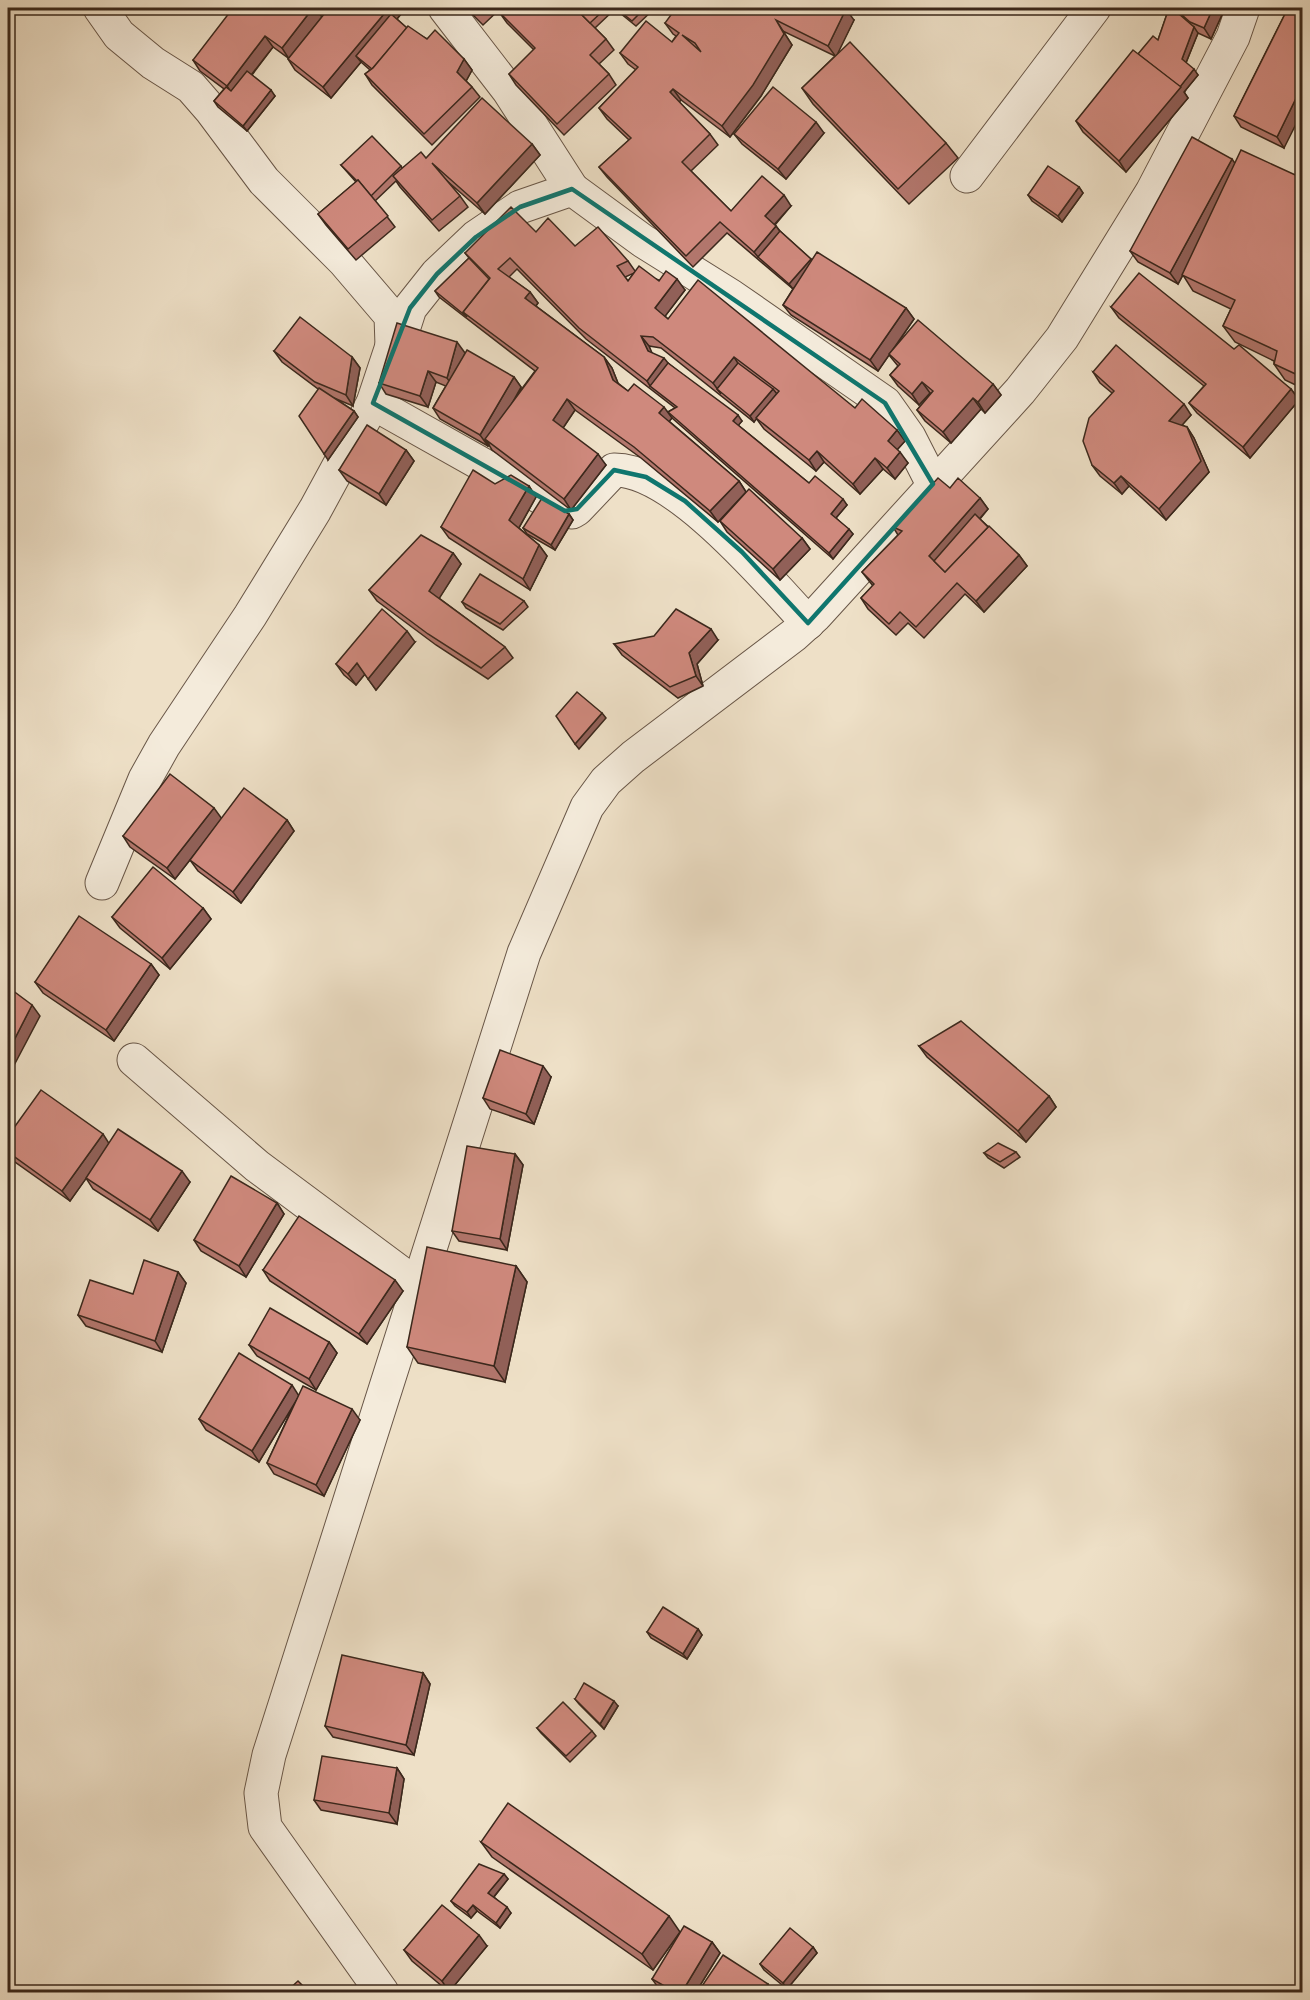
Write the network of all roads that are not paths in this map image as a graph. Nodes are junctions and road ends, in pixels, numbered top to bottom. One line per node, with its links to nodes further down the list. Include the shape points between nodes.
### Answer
1 (100, 8): 7 (street, via 119,34 153,63 191,87 264,181 344,261 391,316)
2 (445, 8): 6 (street, via 509,91)
3 (1094, 8): 5 (street)
4 (1243, 8): 9 (street, via 1233,37 1152,192 1062,338 1020,391)
5 (967, 176)
6 (572, 189): 7 (street, via 519,207 476,237 437,274 410,308 401,336); 9 (street, via 885,403 909,437)
7 (392, 346): 8 (street)
8 (373, 403): 10 (street, via 565,511 577,509 614,470 629,469 646,477 685,501 742,552); 11 (street, via 280,568 164,745 145,779)
9 (933, 484): 10 (street)
10 (807, 623): 13 (street, via 633,757 606,781 588,807 524,953)
11 (102, 883)
12 (134, 1060): 13 (street, via 257,1166)
13 (417, 1286): 14 (street, via 269,1755 261,1793 265,1827)
14 (382, 1992)

